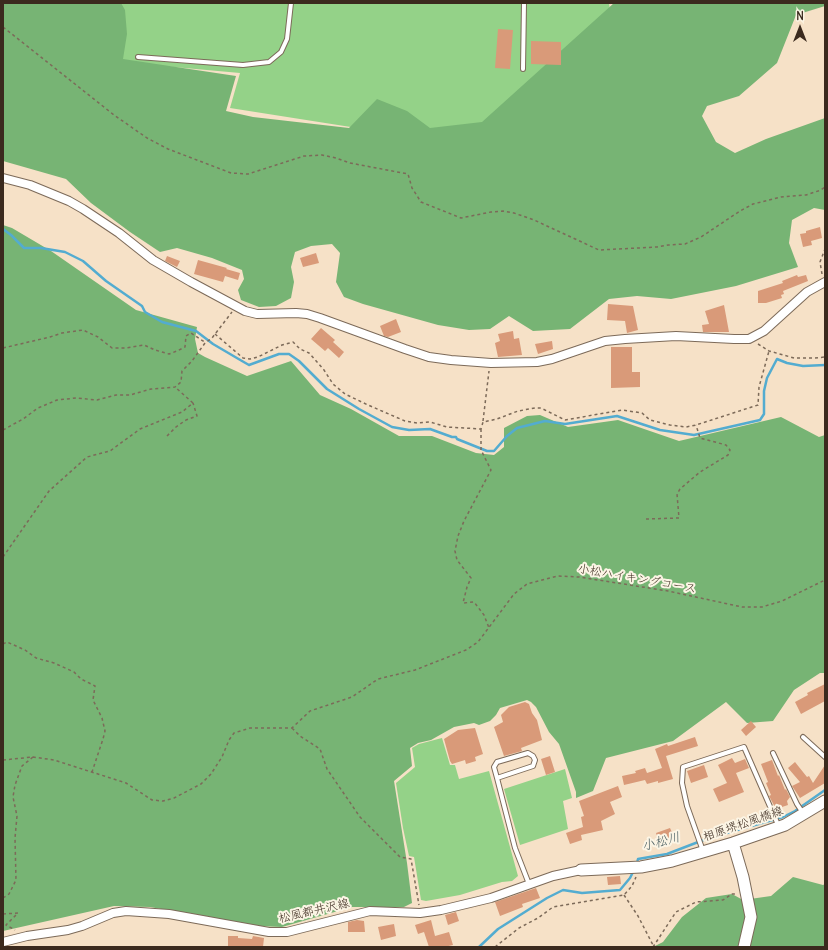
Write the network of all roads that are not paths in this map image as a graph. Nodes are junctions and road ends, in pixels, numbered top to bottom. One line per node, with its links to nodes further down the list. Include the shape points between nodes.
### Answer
1 (291, 3): 3 (lane, via 287,40 280,52 269,62 243,65)
2 (524, 3): 4 (lane)
3 (138, 57)
4 (523, 69)
5 (3, 178): 6 (street, via 30,185 69,201 113,229 152,260 236,307 257,314 307,314 429,357 451,360 490,363 538,362 605,341 625,338 676,336 749,339 764,331 798,299)
6 (824, 282)
7 (803, 737): 9 (lane)
8 (773, 753): 12 (lane)
9 (825, 757)
10 (497, 778): 10 (lane, via 533,766 533,756 528,753 497,762 494,767); 17 (lane, via 515,848)
11 (825, 801): 12 (street, 相原堺松風橋線)
12 (802, 812): 13 (street, 相原堺松風橋線, via 785,825)
13 (778, 824): 14 (street, 相原堺松風橋線); 15 (lane, via 744,747 683,767 682,783 687,806)
14 (733, 843): 15 (street, 相原堺松風橋線); 19 (street, via 748,895 751,917)
15 (702, 848): 16 (street, 相原堺松風橋線, via 672,861 642,867)
16 (581, 870): 17 (street, 松風都井沢線)
17 (529, 884): 18 (street, 松風都井沢線, via 491,898 441,910 420,913 370,911 292,930 269,932 169,914 126,911 113,913 68,930)
18 (3, 942)
19 (744, 947)

